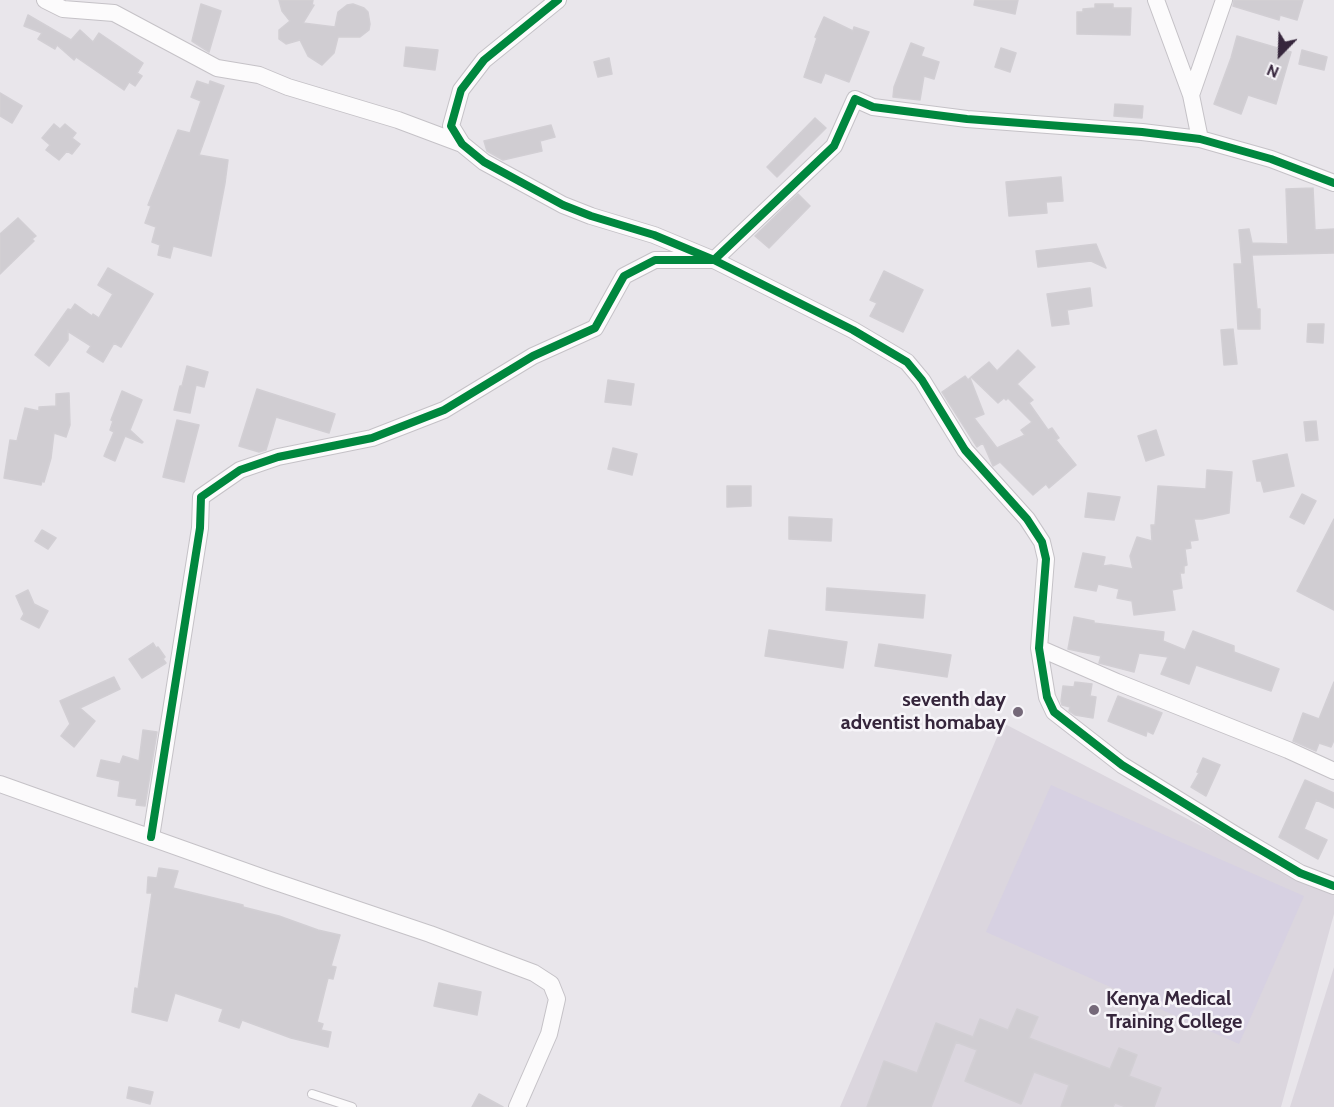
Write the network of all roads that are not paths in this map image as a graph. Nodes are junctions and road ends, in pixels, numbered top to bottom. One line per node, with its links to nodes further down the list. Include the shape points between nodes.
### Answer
1 (45, 0): 7 (street, via 63,9 114,13 217,68 259,75)
2 (558, 0): 7 (street, via 484,60 461,90 451,126)
3 (1156, 0): 5 (street)
4 (1224, 0): 5 (street)
5 (1191, 94): 6 (street)
6 (1200, 139): 8 (street); 9 (street, via 967,119 873,107 855,99 834,146)
7 (462, 144): 9 (street, via 484,162 563,205)
8 (1333, 179)
9 (714, 260): 10 (street, via 908,362 965,450 1027,519 1042,542 1046,559); 13 (street, via 655,260 624,276 595,328 533,356 444,410 372,438 259,463 240,470 201,497 200,528)
10 (1039, 648): 11 (street); 14 (street, via 1047,697 1054,712 1070,725 1122,765 1234,834 1300,873)
11 (1334, 771)
12 (0, 784): 13 (street)
13 (151, 837): 17 (street, via 430,934 534,973 551,984 557,999 549,1034)
14 (1334, 886)
15 (312, 1094): 16 (lane)
16 (352, 1107)
17 (517, 1107)

